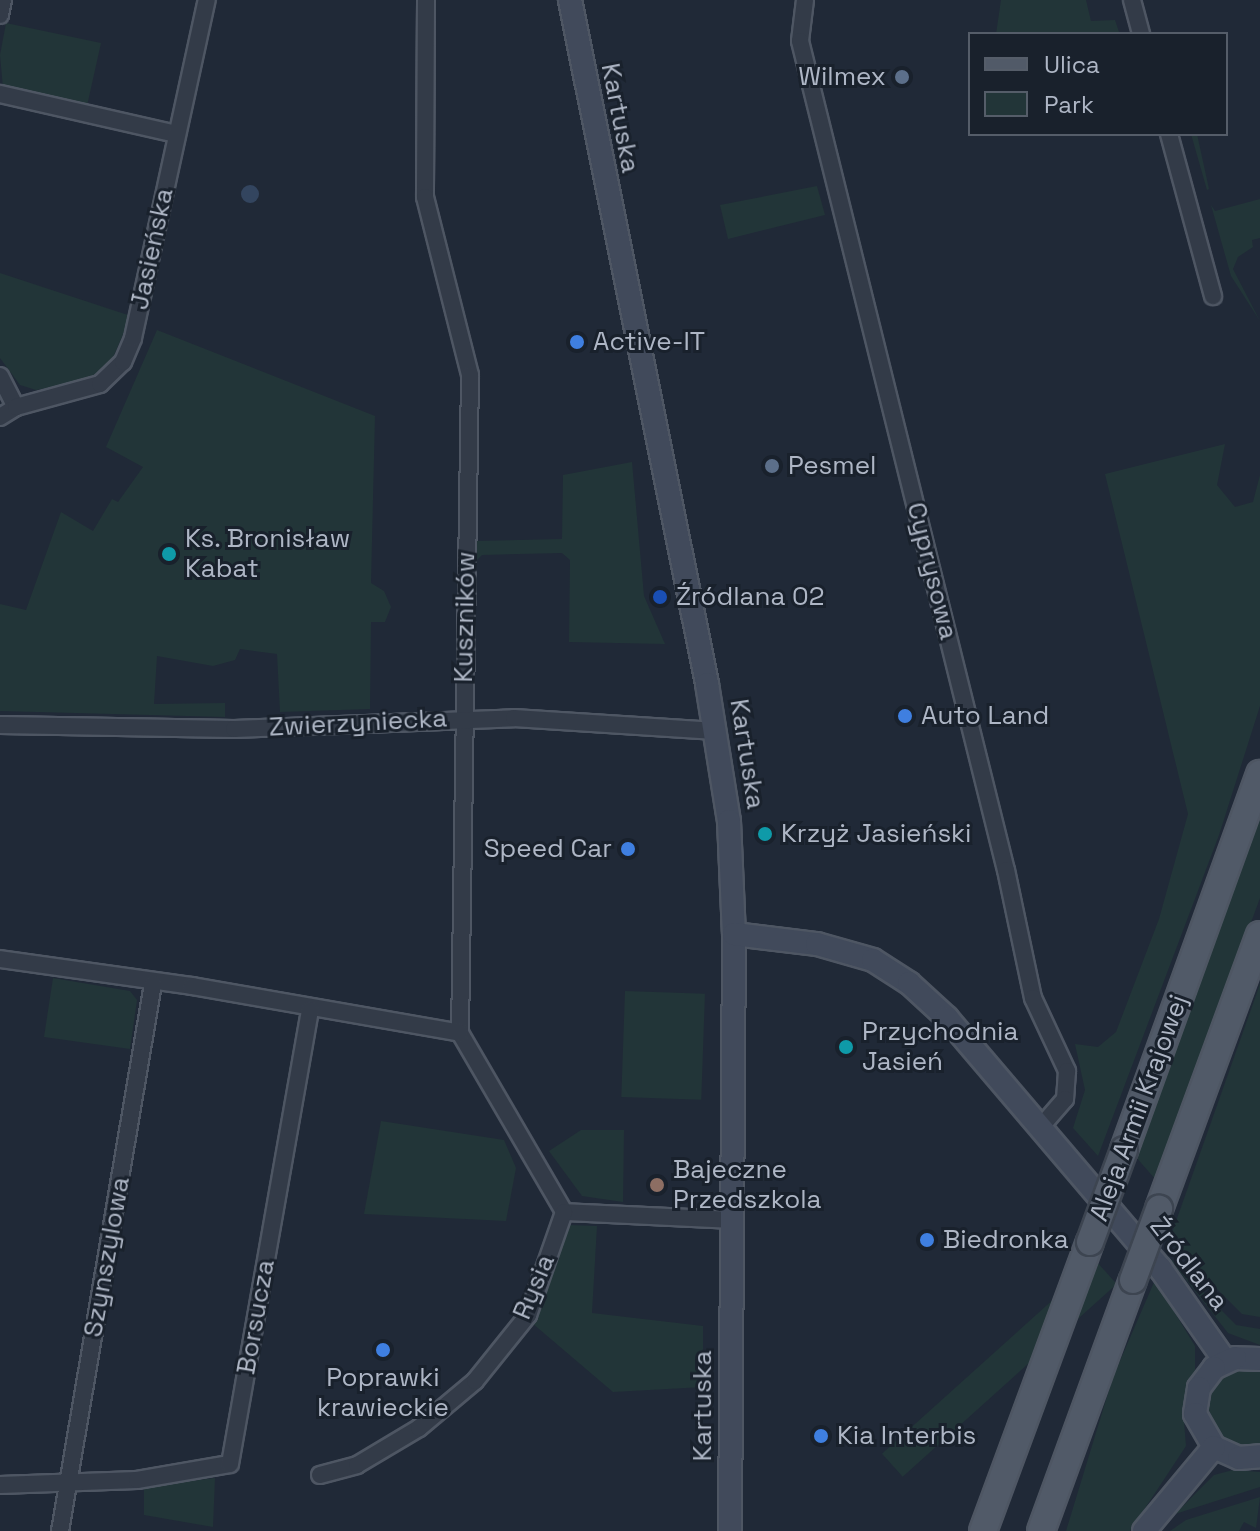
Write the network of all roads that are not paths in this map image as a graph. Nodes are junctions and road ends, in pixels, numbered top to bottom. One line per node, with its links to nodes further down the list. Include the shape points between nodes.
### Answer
1 (3, 0): 7 (street)
2 (207, 0): 10 (street, Jasieńska)
3 (426, 0): 16 (street, Kuszników, via 425,197 470,375)
4 (570, 0): 18 (street, Kartuska)
5 (805, 0): 26 (street, Cyprysowa, via 800,41 1014,903 1033,998 1067,1071 1065,1099)
6 (1132, 0): 8 (street)
7 (0, 15)
8 (1140, 32)
9 (0, 94): 10 (street)
10 (176, 134): 14 (street, Jasieńska, via 133,338 123,362 100,384)
11 (1170, 136): 12 (street)
12 (1213, 296)
13 (0, 376): 14 (street)
14 (16, 407): 15 (street, Jasieńska)
15 (0, 417)
16 (463, 718): 17 (street, Zwierzyniecka, via 234,729); 18 (street, Zwierzyniecka); 25 (street, Kuszników)
17 (0, 725)
18 (716, 731): 20 (street, Kartuska, via 729,821)
19 (1260, 774): 38 (main road, Aleja Armii Krajowej, bridge)
20 (734, 934): 26 (street, Źródlana, via 817,944 873,960 909,983 947,1018); 28 (street, Kartuska)
21 (1260, 935): 39 (main road, Aleja Armii Krajowej, bridge)
22 (0, 959): 23 (street)
23 (153, 984): 24 (street, via 192,986); 34 (street, Szynszylowa)
24 (310, 1010): 25 (street); 34 (street, Borsucza, via 230,1464 137,1480)
25 (460, 1033): 27 (street)
26 (1040, 1128): 30 (street, Źródlana, via 1160,1268)
27 (564, 1212): 28 (street); 33 (street, Rysia, via 528,1315 475,1381 407,1435 357,1465)
28 (731, 1220): 37 (street, Kartuska)
29 (1260, 1359): 30 (street)
30 (1225, 1361): 31 (street, via 1205,1377 1195,1401 1198,1426)
31 (1214, 1447): 32 (street, via 1239,1458); 40 (street)
32 (1260, 1456)
33 (320, 1475)
34 (69, 1483): 35 (street); 36 (street, Szynszylowa)
35 (0, 1485)
36 (60, 1531)
37 (730, 1531)
38 (983, 1531)
39 (1041, 1531)
40 (1144, 1531)

